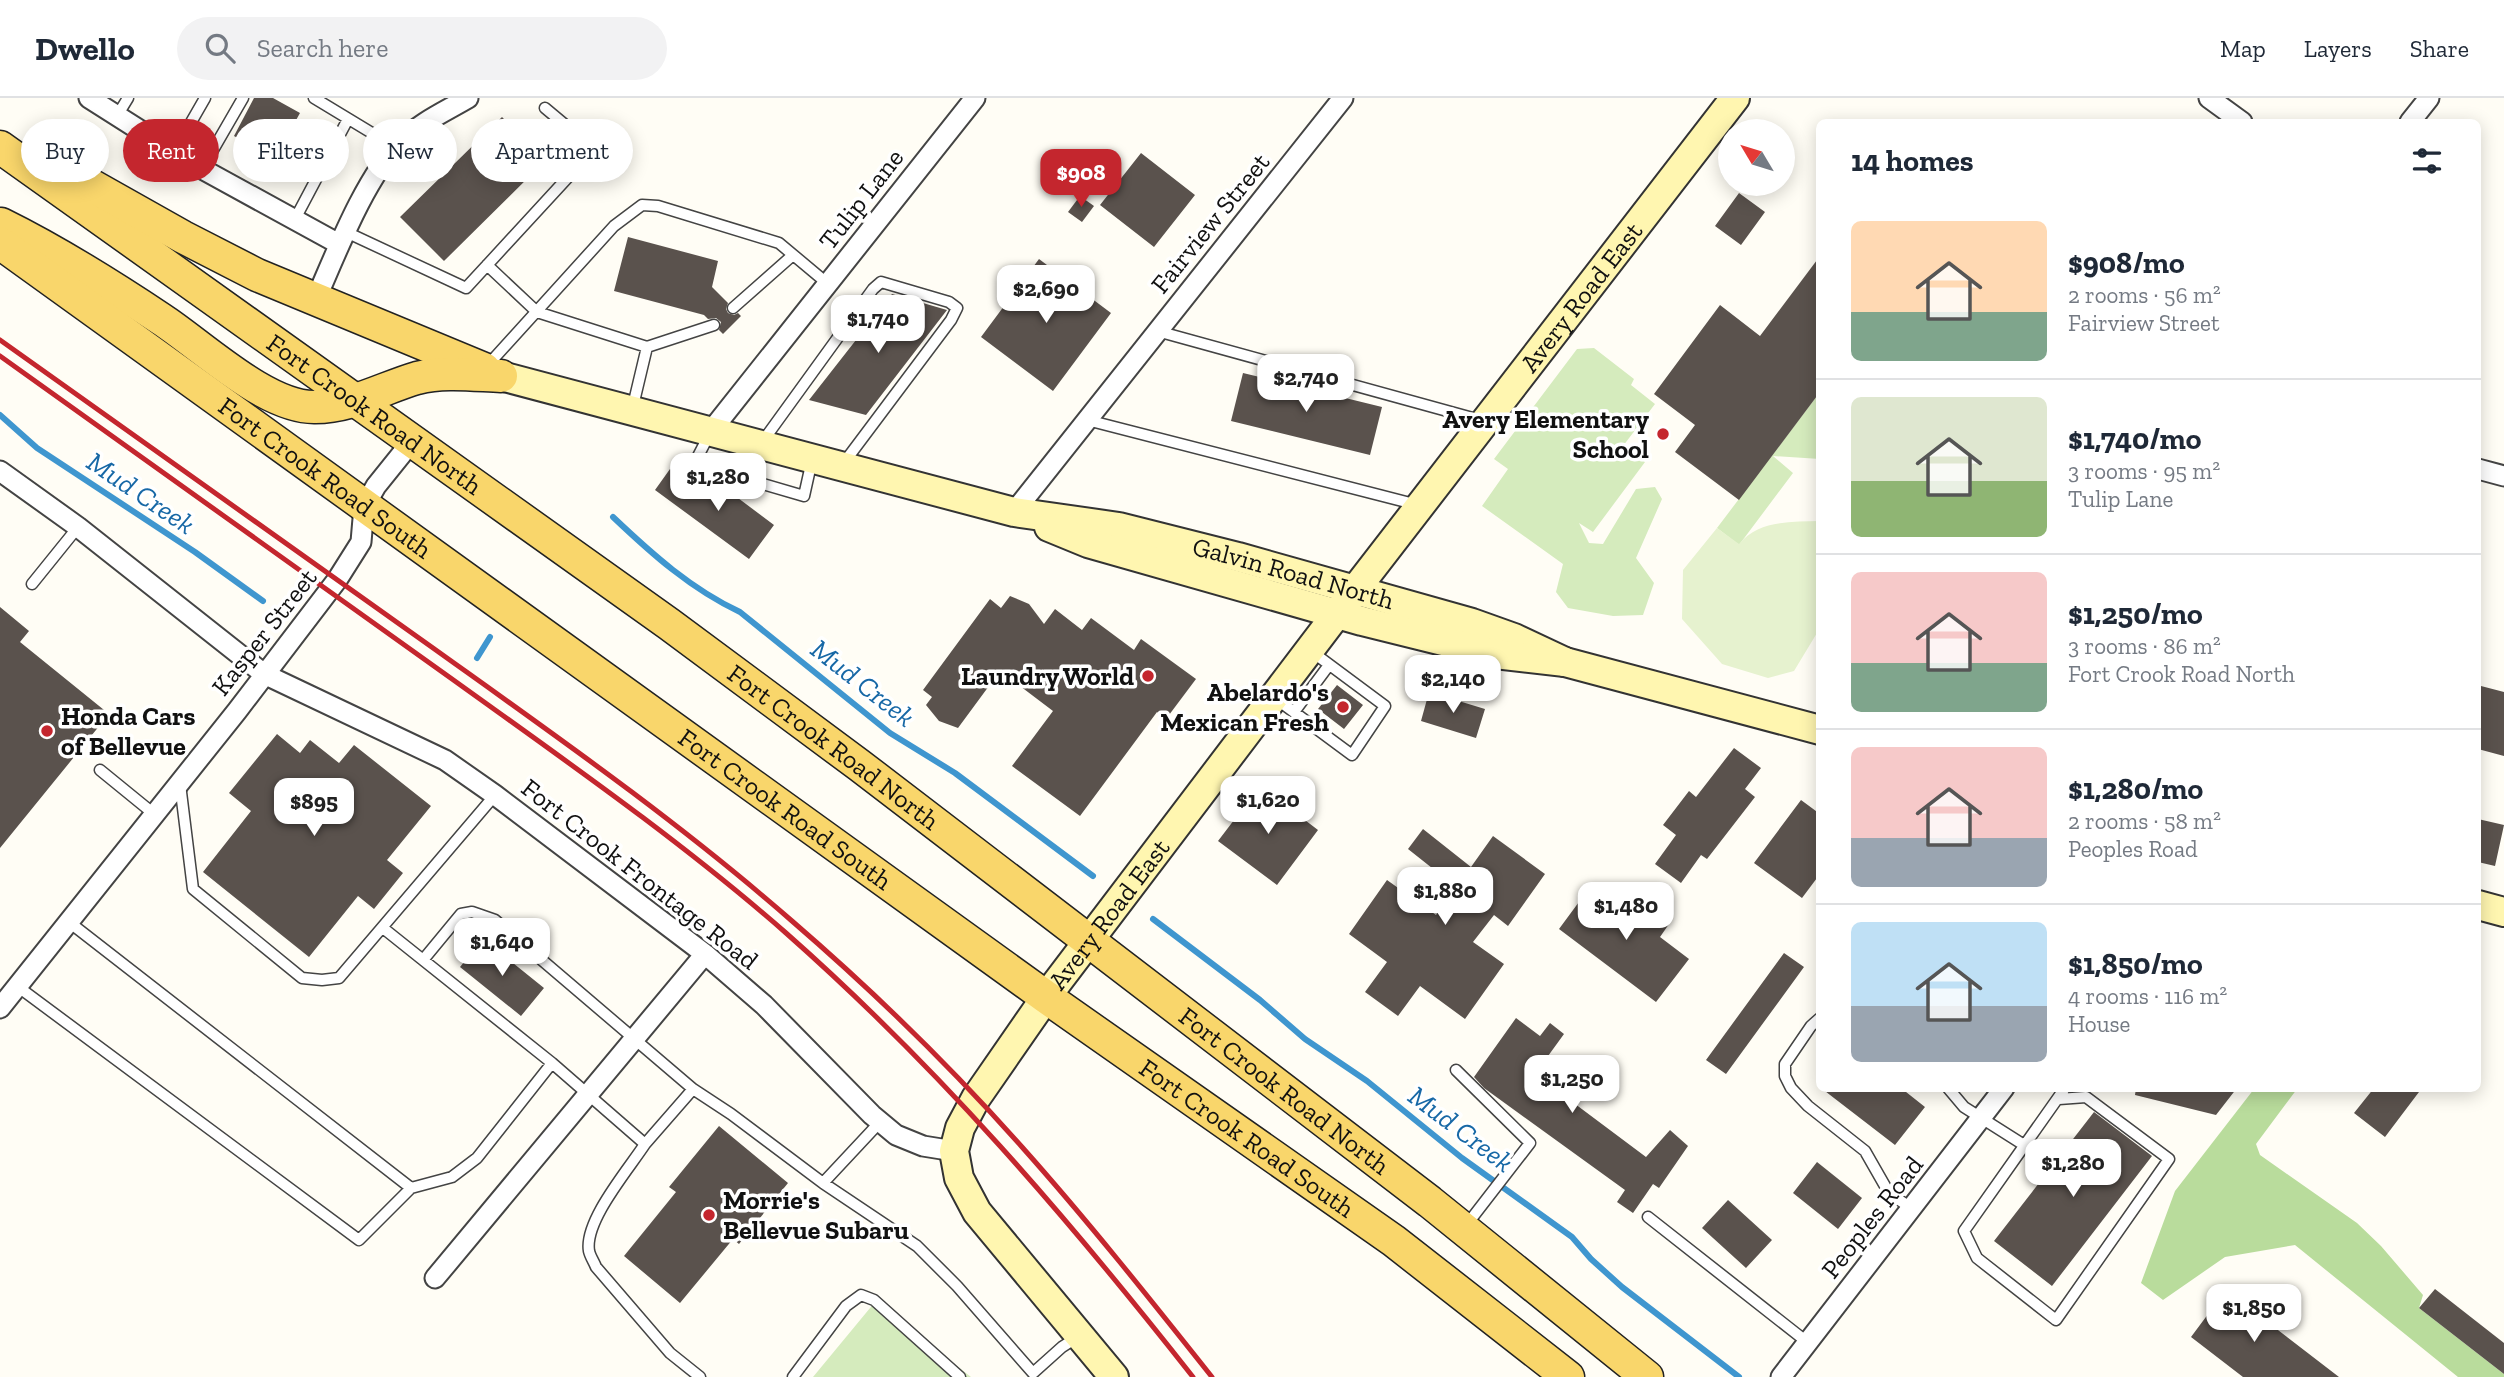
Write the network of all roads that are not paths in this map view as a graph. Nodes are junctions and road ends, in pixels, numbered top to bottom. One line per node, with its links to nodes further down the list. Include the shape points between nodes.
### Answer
1 (89, 98): 13 (street)
2 (128, 98): 13 (lane)
3 (205, 98): 14 (lane)
4 (243, 98): 21 (lane)
5 (314, 98): 15 (lane)
6 (468, 98): 16 (street)
7 (975, 98): 32 (street, Tulip Lane)
8 (1343, 98): 37 (street, Fairview Street)
9 (1735, 98): 43 (main road, Avery Road East)
10 (2209, 98): 17 (street)
11 (2429, 98): 18 (street)
12 (545, 108): 31 (lane, via 594,149)
13 (117, 117): 19 (street)
14 (193, 119)
15 (348, 119)
16 (431, 119)
17 (2238, 119)
18 (2412, 119)
19 (123, 121)
20 (0, 135): 33 (main road, via 183,237)
21 (219, 140)
22 (0, 147): 40 (main road, Fort Crook Road North)
23 (219, 179): 26 (street)
24 (315, 182): 26 (lane)
25 (372, 182): 28 (street)
26 (294, 221): 28 (street)
27 (0, 223): 40 (main road, via 161,319 275,397 315,407)
28 (343, 238): 31 (lane, via 466,288); 33 (street)
29 (0, 243): 54 (main road, Fort Crook Road South)
30 (793, 255): 32 (lane); 34 (lane); 35 (lane, via 779,243 642,205 614,226)
31 (487, 265): 35 (lane)
32 (828, 284): 44 (street, Tulip Lane)
33 (315, 301): 39 (main road)
34 (733, 308)
35 (537, 312): 38 (lane); 39 (lane)
36 (714, 325): 38 (lane)
37 (1157, 331): 42 (street, Fairview Street); 43 (lane)
38 (647, 347): 41 (lane)
39 (493, 373): 40 (main road, via 418,378); 41 (main road, Galvin Road North)
40 (356, 400): 45 (main road, Fort Crook Road North)
41 (632, 410): 44 (main road, Galvin Road North)
42 (1086, 420): 53 (lane); 55 (street, Fairview Street)
43 (1486, 422): 53 (main road, Avery Road East)
44 (710, 431): 46 (main road, Galvin Road North); 52 (lane, via 694,464)
45 (413, 440): 54 (street, Kasper Street); 73 (main road, Fort Crook Road North, via 669,624)
46 (760, 444): 47 (main road, Galvin Road North); 48 (lane, via 881,282 949,302 957,308 951,320); 52 (lane)
47 (813, 458): 48 (main road, Galvin Road North); 52 (lane, via 804,496)
48 (841, 466): 55 (main road, Galvin Road North)
49 (0, 471): 56 (street, Fort Crook Frontage Road)
50 (2481, 471): 51 (street)
51 (2504, 477)
52 (749, 480)
53 (1421, 505): 58 (main road, Avery Road East)
54 (364, 508): 62 (street, Kasper Street, via 360,542 353,556); 77 (main road, Fort Crook Road South)
55 (1014, 512): 58 (main road, Galvin Road North, via 1119,527); 59 (main road, Galvin Road North, via 1088,543)
56 (78, 527): 57 (lane); 62 (street, Fort Crook Frontage Road)
57 (32, 584)
58 (1355, 590): 59 (main road, Avery Road East); 61 (main road, Galvin Road North, via 1472,623)
59 (1337, 614): 60 (main road, Avery Road East); 61 (main road, Galvin Road North, via 1495,654)
60 (1319, 657): 63 (main road, Avery Road East); 63 (lane, via 1385,706 1352,755)
61 (1565, 662): 64 (main road, Galvin Road North)
62 (264, 674): 66 (street, Kasper Street); 67 (street, Fort Crook Frontage Road, via 445,760)
63 (1284, 705): 73 (main road, Avery Road East)
64 (1816, 729)
65 (100, 771): 68 (lane)
66 (180, 782): 68 (street, Kasper Street); 72 (lane, via 193,889 302,978 339,978)
67 (495, 794): 72 (lane); 74 (street, Fort Crook Frontage Road)
68 (154, 814): 71 (street, Kasper Street)
69 (2481, 906): 70 (main road)
70 (2504, 912)
71 (69, 922): 76 (street, Kasper Street); 95 (lane)
72 (383, 928): 75 (lane)
73 (1089, 941): 77 (main road, Avery Road East); 98 (main road, Fort Crook Road North)
74 (705, 954): 80 (street); 90 (street, Fort Crook Frontage Road, via 764,1005)
75 (423, 960): 80 (lane, via 461,914 472,912 495,920); 81 (lane)
76 (17, 986): 78 (street, Kasper Street); 95 (lane, via 359,1240)
77 (1046, 997): 93 (main road, Avery Road East, via 976,1098); 107 (main road, Fort Crook Road South, via 1394,1241)
78 (0, 1008)
79 (1816, 1022): 96 (lane, via 1785,1064 1791,1088 1865,1151 1889,1193)
80 (633, 1040): 83 (lane); 87 (street)
81 (552, 1063): 87 (lane); 95 (lane, via 477,1158 452,1177)
82 (1457, 1070): 98 (lane, via 1530,1143)
83 (693, 1089): 91 (lane); 94 (lane)
84 (1951, 1092): 89 (lane, via 1964,1107)
85 (2001, 1092): 89 (street, Peoples Road)
86 (2063, 1092): 88 (lane)
87 (588, 1094): 91 (lane); 99 (street)
88 (2059, 1099): 92 (lane); 92 (lane, via 2087,1097 2169,1159 2056,1320 1977,1258 1964,1231)
89 (1982, 1117): 92 (lane); 96 (street, Peoples Road)
90 (880, 1122): 93 (street, Fort Crook Frontage Road, via 896,1135 923,1146); 94 (lane)
91 (645, 1144): 103 (lane, via 599,1213 590,1231 589,1251 596,1267 670,1353)
92 (2024, 1145)
93 (954, 1151): 100 (main road, via 959,1178 977,1212)
94 (823, 1183): 102 (lane, via 917,1246)
95 (411, 1188)
96 (1911, 1208): 101 (street, Peoples Road)
97 (1648, 1217): 101 (lane)
98 (1464, 1228): 108 (main road, Fort Crook Road North)
99 (435, 1278)
100 (1080, 1336): 102 (lane); 106 (main road)
101 (1807, 1342): 109 (street, Peoples Road)
102 (1032, 1376)
103 (700, 1377)
104 (793, 1377): 105 (lane, via 846,1306 860,1295 874,1300)
105 (960, 1377)
106 (1115, 1377)
107 (1568, 1377)
108 (1647, 1377)
109 (1781, 1377)

